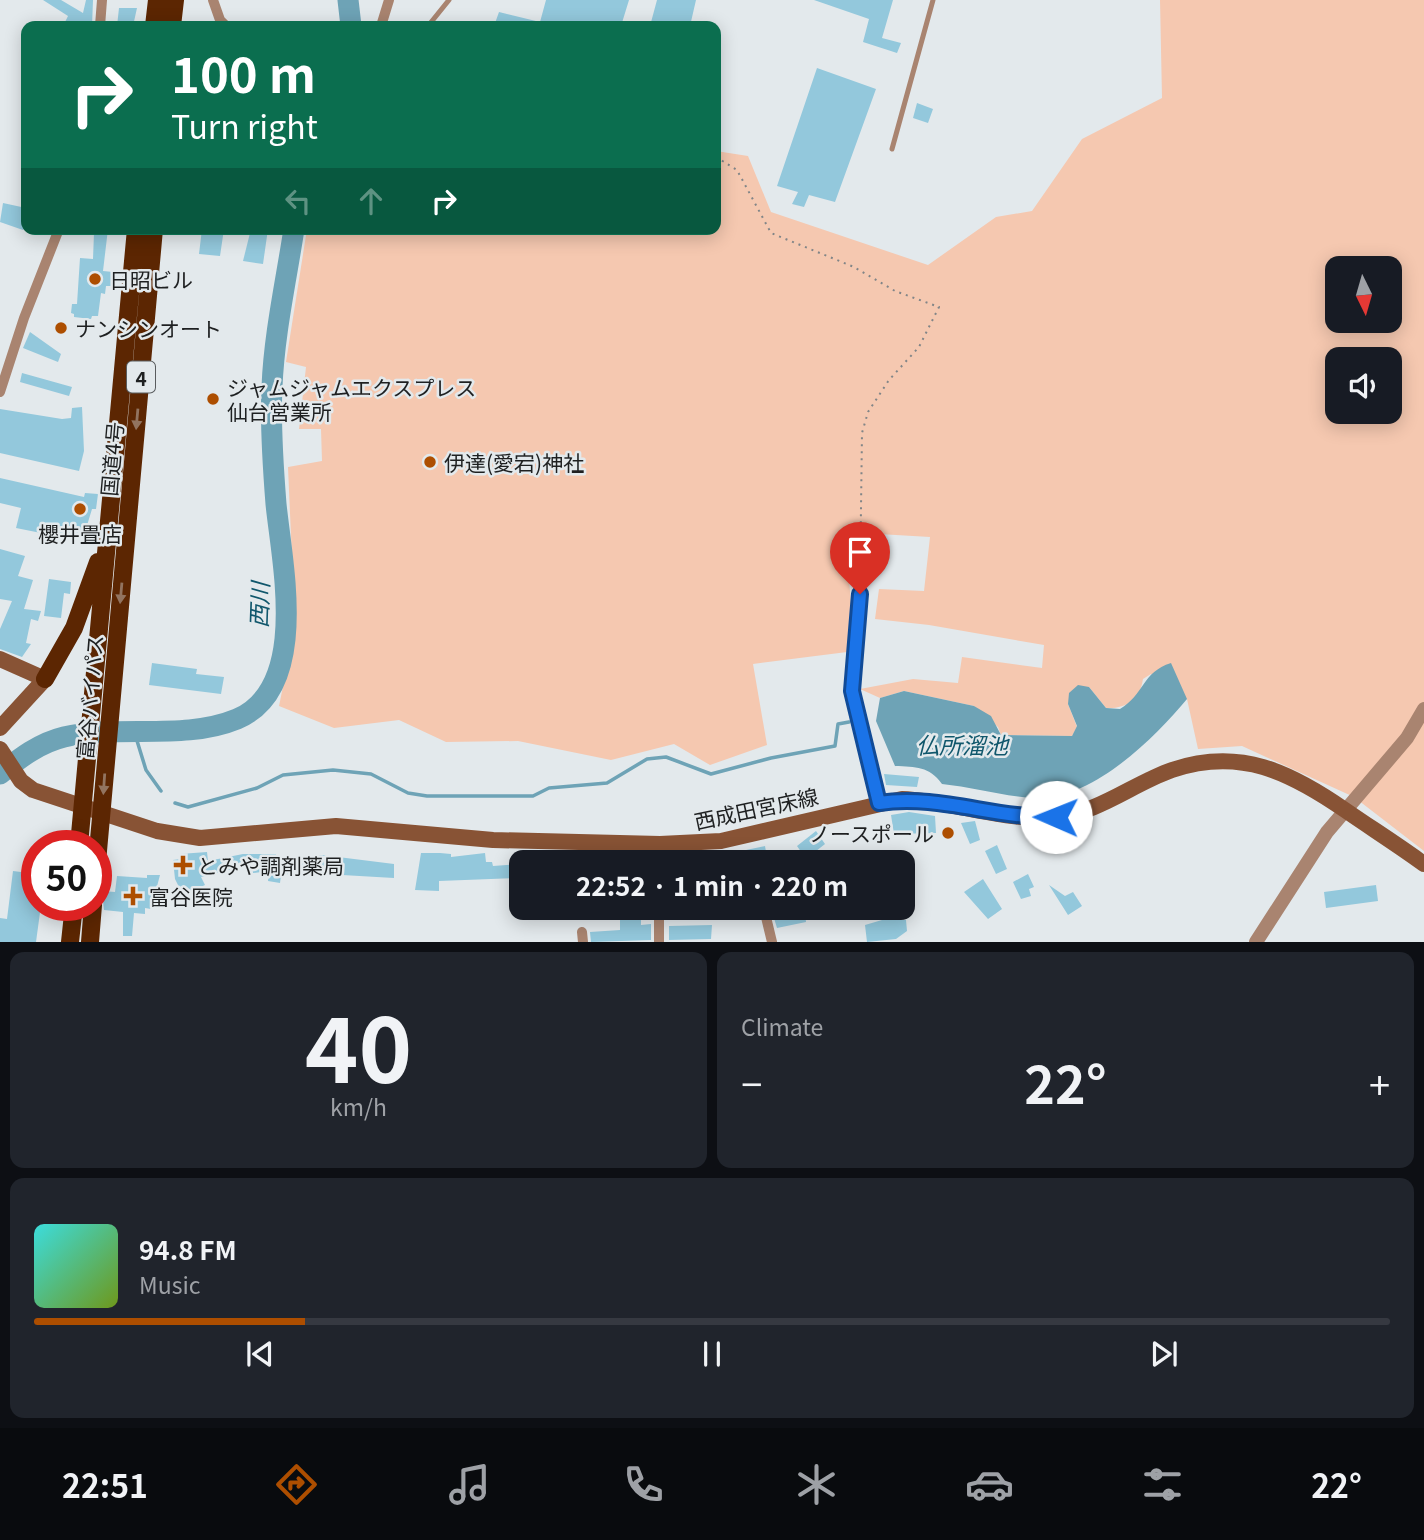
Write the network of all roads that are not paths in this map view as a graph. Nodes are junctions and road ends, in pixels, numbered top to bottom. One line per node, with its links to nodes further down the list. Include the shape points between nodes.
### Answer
1 (102, 0): 8 (street)
2 (157, 0): 9 (highway)
3 (175, 0): 10 (highway)
4 (213, 0): 11 (street)
5 (389, 0): 12 (street)
6 (449, 0): 13 (lane)
7 (933, 0): 14 (lane)
8 (100, 21)
9 (155, 21)
10 (173, 21)
11 (221, 21)
12 (383, 21)
13 (432, 21)
14 (892, 149)
15 (57, 235): 18 (street)
16 (136, 235): 19 (highway, 国道4号 / 4)
17 (153, 235): 19 (highway, 国道4号 / 4, one-way to 19)
18 (0, 392)
19 (119, 523): 22 (highway, via 69,637); 27 (highway, 富谷バイパス / 4, via 89,723); 29 (highway, 富谷バイパス / 4, one-way to 29)
20 (860, 594): 26 (street, via 852,691)
21 (0, 659): 22 (main road)
22 (45, 679): 24 (main road)
23 (1424, 709): 28 (street, via 1391,758)
24 (0, 728)
25 (0, 749): 27 (main road, 西成田宮床線, via 21,781 47,797)
26 (879, 803): 28 (main road, 西成田宮床線, via 923,800 1008,815 1056,817 1104,804 1171,771 1223,761 1278,770); 32 (main road, 西成田宮床線, via 722,841)
27 (82, 808): 29 (main road, 西成田宮床線); 30 (highway, 富谷バイパス / 4)
28 (1345, 809): 34 (main road, 西成田宮床線); 43 (street)
29 (102, 814): 31 (highway, 富谷バイパス / 4); 32 (main road, 西成田宮床線, via 200,838 336,826 494,840)
30 (80, 830)
31 (100, 830)
32 (660, 844): 33 (street)
33 (660, 850)
34 (1424, 863)
35 (659, 920): 41 (street)
36 (767, 920): 42 (street)
37 (72, 921): 39 (highway)
38 (92, 921): 40 (highway)
39 (70, 942)
40 (90, 942)
41 (659, 942)
42 (772, 942)
43 (1256, 942)

